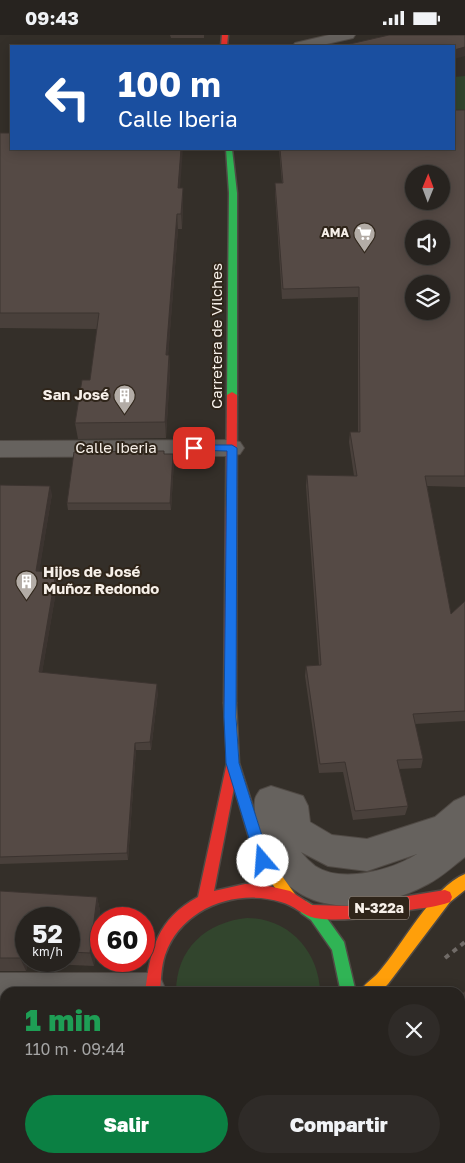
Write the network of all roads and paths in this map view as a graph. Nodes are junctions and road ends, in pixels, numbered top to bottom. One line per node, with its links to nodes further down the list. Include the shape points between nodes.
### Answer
1 (348, 35): 2 (street)
2 (304, 45)
3 (229, 150): 4 (main road, Carretera de Vilches, via 233,193)
4 (232, 448): 5 (street, Calle Iberia); 6 (main road, Carretera de Vilches, via 230,717)
5 (0, 449)
6 (233, 763): 10 (main road, Carretera de Vilches, via 263,861); 12 (main road, Carretera de Vilches)
7 (465, 811): 8 (street, via 446,829 367,855 328,850 304,837 295,829 292,806 271,800 277,843 287,862 316,885 328,889 363,889 393,883 417,872)
8 (465, 837)
9 (465, 881): 11 (main road, N-322a)
10 (290, 897): 12 (main road, N-322a, via 270,890 244,889); 13 (main road, N-322a)
11 (445, 897): 13 (main road, N-322a, via 347,913); 18 (main road, N-322a)
12 (205, 899): 16 (main road, N-322a, via 183,915 166,935 156,959)
13 (313, 911): 17 (main road, N-322a, via 340,947)
14 (0, 986): 15 (lane)
15 (50, 987)
16 (151, 987)
17 (349, 987)
18 (374, 987)

